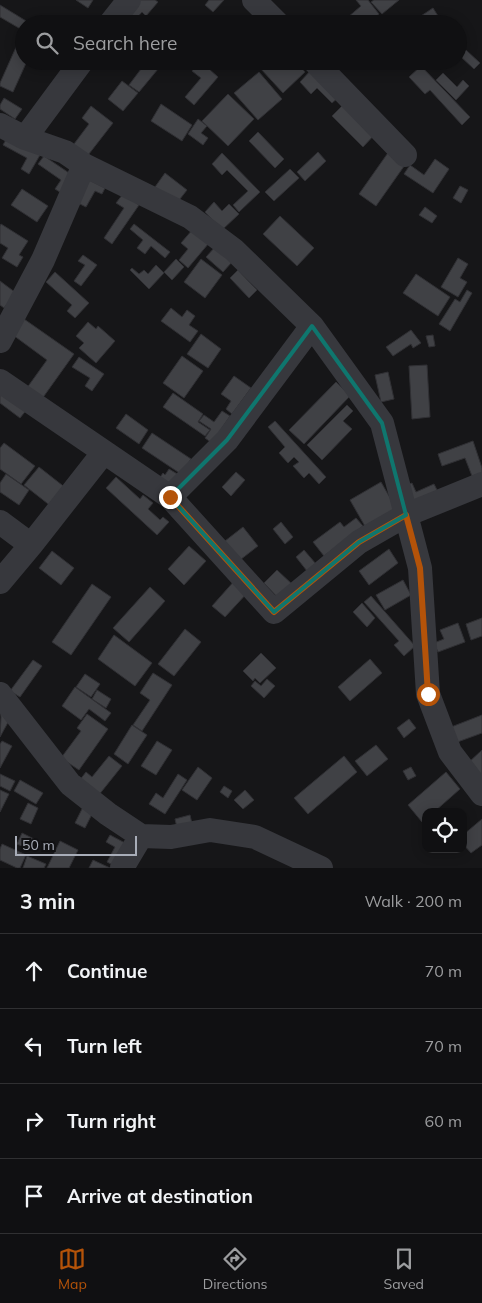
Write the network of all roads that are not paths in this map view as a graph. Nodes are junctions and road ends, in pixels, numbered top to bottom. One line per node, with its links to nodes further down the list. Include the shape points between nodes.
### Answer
1 (129, 0): 3 (street)
2 (257, 1): 4 (street)
3 (117, 15)
4 (270, 15)
5 (75, 70): 8 (street)
6 (323, 70): 9 (street)
7 (0, 125): 8 (street)
8 (26, 138): 10 (street, via 65,152)
9 (405, 155)
10 (84, 165): 11 (street, via 190,217 234,250); 12 (street, via 43,260)
11 (312, 326): 16 (street, via 227,440); 17 (street, via 382,424)
12 (0, 341)
13 (0, 381): 14 (street)
14 (104, 452): 16 (street); 19 (street)
15 (482, 484): 17 (street)
16 (170, 497): 17 (street, via 274,612 359,542)
17 (406, 515): 22 (street, via 420,568 428,694 450,752)
18 (0, 522): 19 (street)
19 (31, 545): 20 (street)
20 (0, 582)
21 (0, 694): 23 (street, via 70,784)
22 (482, 794)
23 (141, 836): 24 (street); 25 (street, via 171,837 210,830 255,837)
24 (122, 868)
25 (321, 868)

